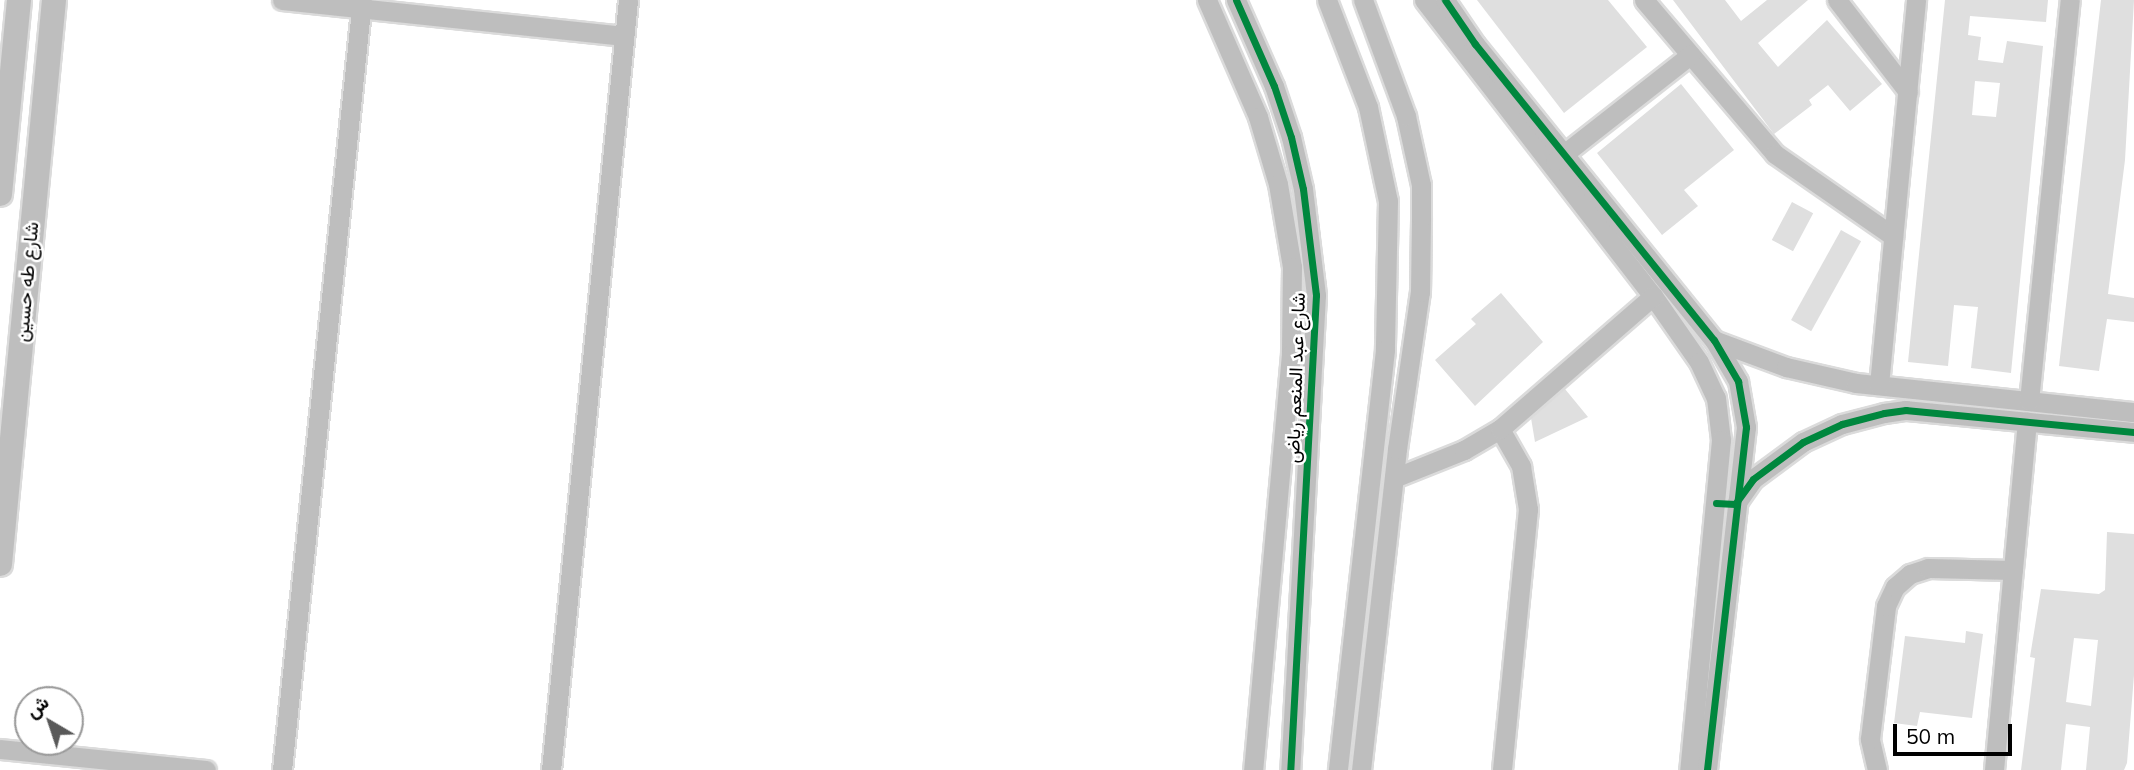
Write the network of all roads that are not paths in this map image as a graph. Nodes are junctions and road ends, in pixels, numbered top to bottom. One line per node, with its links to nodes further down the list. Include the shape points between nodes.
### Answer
1 (19, 0): 20 (main road)
2 (54, 0): 32 (main road, شارع طه حسين)
3 (282, 0): 15 (street)
4 (628, 0): 16 (street)
5 (1207, 0): 38 (street, via 1258,117 1278,184 1292,267 1291,354)
6 (1236, 0): 39 (street, شارع عبد المنعم رياض, via 1275,86 1291,137 1303,189 1316,295)
7 (1327, 0): 40 (street, via 1368,107 1388,201 1385,350)
8 (1363, 0): 30 (street, via 1395,78 1421,185 1420,292)
9 (1424, 0): 19 (street)
10 (1445, 0): 19 (street)
11 (1644, 0): 17 (street)
12 (1838, 0): 18 (street)
13 (1916, 0): 18 (street)
14 (2070, 0): 25 (street)
15 (362, 4): 16 (street); 36 (street)
16 (624, 36): 37 (street)
17 (1690, 55): 19 (street); 21 (street, via 1775,154)
18 (1908, 92): 21 (street)
19 (1556, 160): 22 (street); 23 (street)
20 (0, 194)
21 (1894, 236): 24 (street)
22 (1653, 296): 28 (street); 31 (street, via 1699,362 1716,398)
23 (1714, 340): 24 (street, via 1786,367); 31 (street, via 1738,381 1745,412)
24 (1879, 385): 25 (street)
25 (2029, 401): 26 (street)
26 (2134, 412)
27 (2027, 422): 29 (street); 31 (street, via 1906,410 1863,417 1821,432 1786,453); 33 (street)
28 (1500, 429): 30 (street, via 1464,450); 42 (street, via 1521,466 1528,509)
29 (2134, 432)
30 (1394, 478): 41 (street)
31 (1725, 504): 43 (street); 44 (street)
32 (0, 564)
33 (2013, 570): 45 (street, via 1928,568 1910,574 1895,587 1886,606 1870,739); 46 (street)
34 (0, 749): 35 (street)
35 (206, 770)
36 (282, 770)
37 (551, 770)
38 (1253, 770)
39 (1290, 770)
40 (1338, 770)
41 (1361, 770)
42 (1502, 770)
43 (1689, 770)
44 (1707, 770)
45 (1877, 770)
46 (1994, 770)

